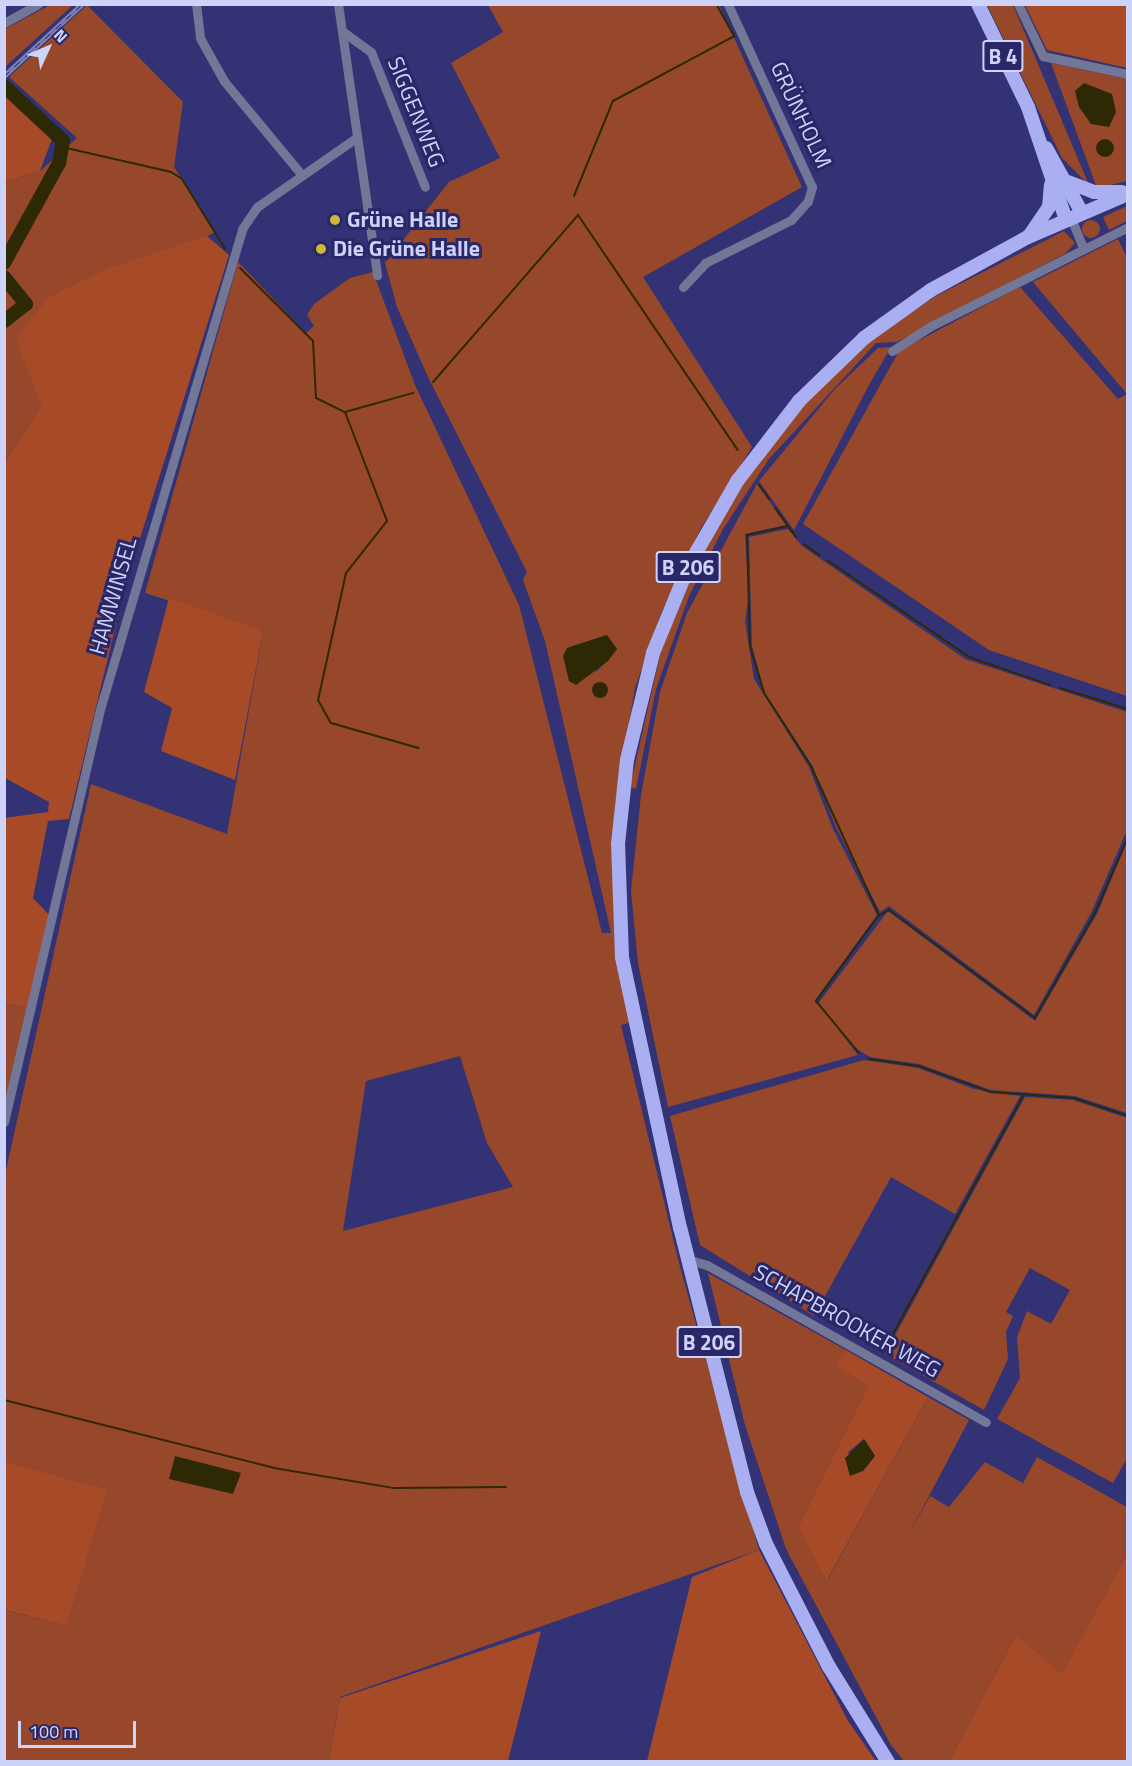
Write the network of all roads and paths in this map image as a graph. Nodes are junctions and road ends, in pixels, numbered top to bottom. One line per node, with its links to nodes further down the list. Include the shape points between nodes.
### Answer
1 (38, 4): 7 (street)
2 (196, 4): 12 (street, via 200,38 224,81)
3 (338, 4): 8 (street)
4 (728, 4): 22 (street, GRÜNHOLM, via 812,187 808,201 791,220 705,263)
5 (978, 4): 11 (main road, B 4)
6 (1018, 4): 9 (street, via 1042,56)
7 (4, 23)
8 (342, 31): 10 (street); 15 (street, SIGGENWEG, via 371,52)
9 (1128, 74)
10 (356, 138): 12 (street, HAMWINSEL); 21 (street)
11 (1042, 142): 13 (main road, B 4); 14 (main road, B 4)
12 (301, 174): 24 (street, HAMWINSEL, via 256,207 242,229 210,325 101,706)
13 (1050, 177): 17 (main road, B 4); 19 (main road, via 1049,207)
14 (1068, 182): 16 (main road, via 1094,192); 17 (main road, B 4)
15 (425, 187)
16 (1128, 193): 17 (main road, B 206)
17 (1073, 217): 19 (main road, B 206); 20 (street)
18 (1128, 227): 20 (street)
19 (1029, 237): 25 (main road, B 206, via 899,311 799,401 709,525 653,653 627,760 618,892 633,1019)
20 (1083, 248): 23 (street)
21 (377, 276)
22 (683, 287)
23 (892, 351)
24 (4, 1122)
25 (687, 1259): 26 (street, SCHAPBROOKER WEG, via 707,1264); 27 (main road, B 206, via 747,1492 766,1544 829,1667)
26 (986, 1422)
27 (888, 1761)

